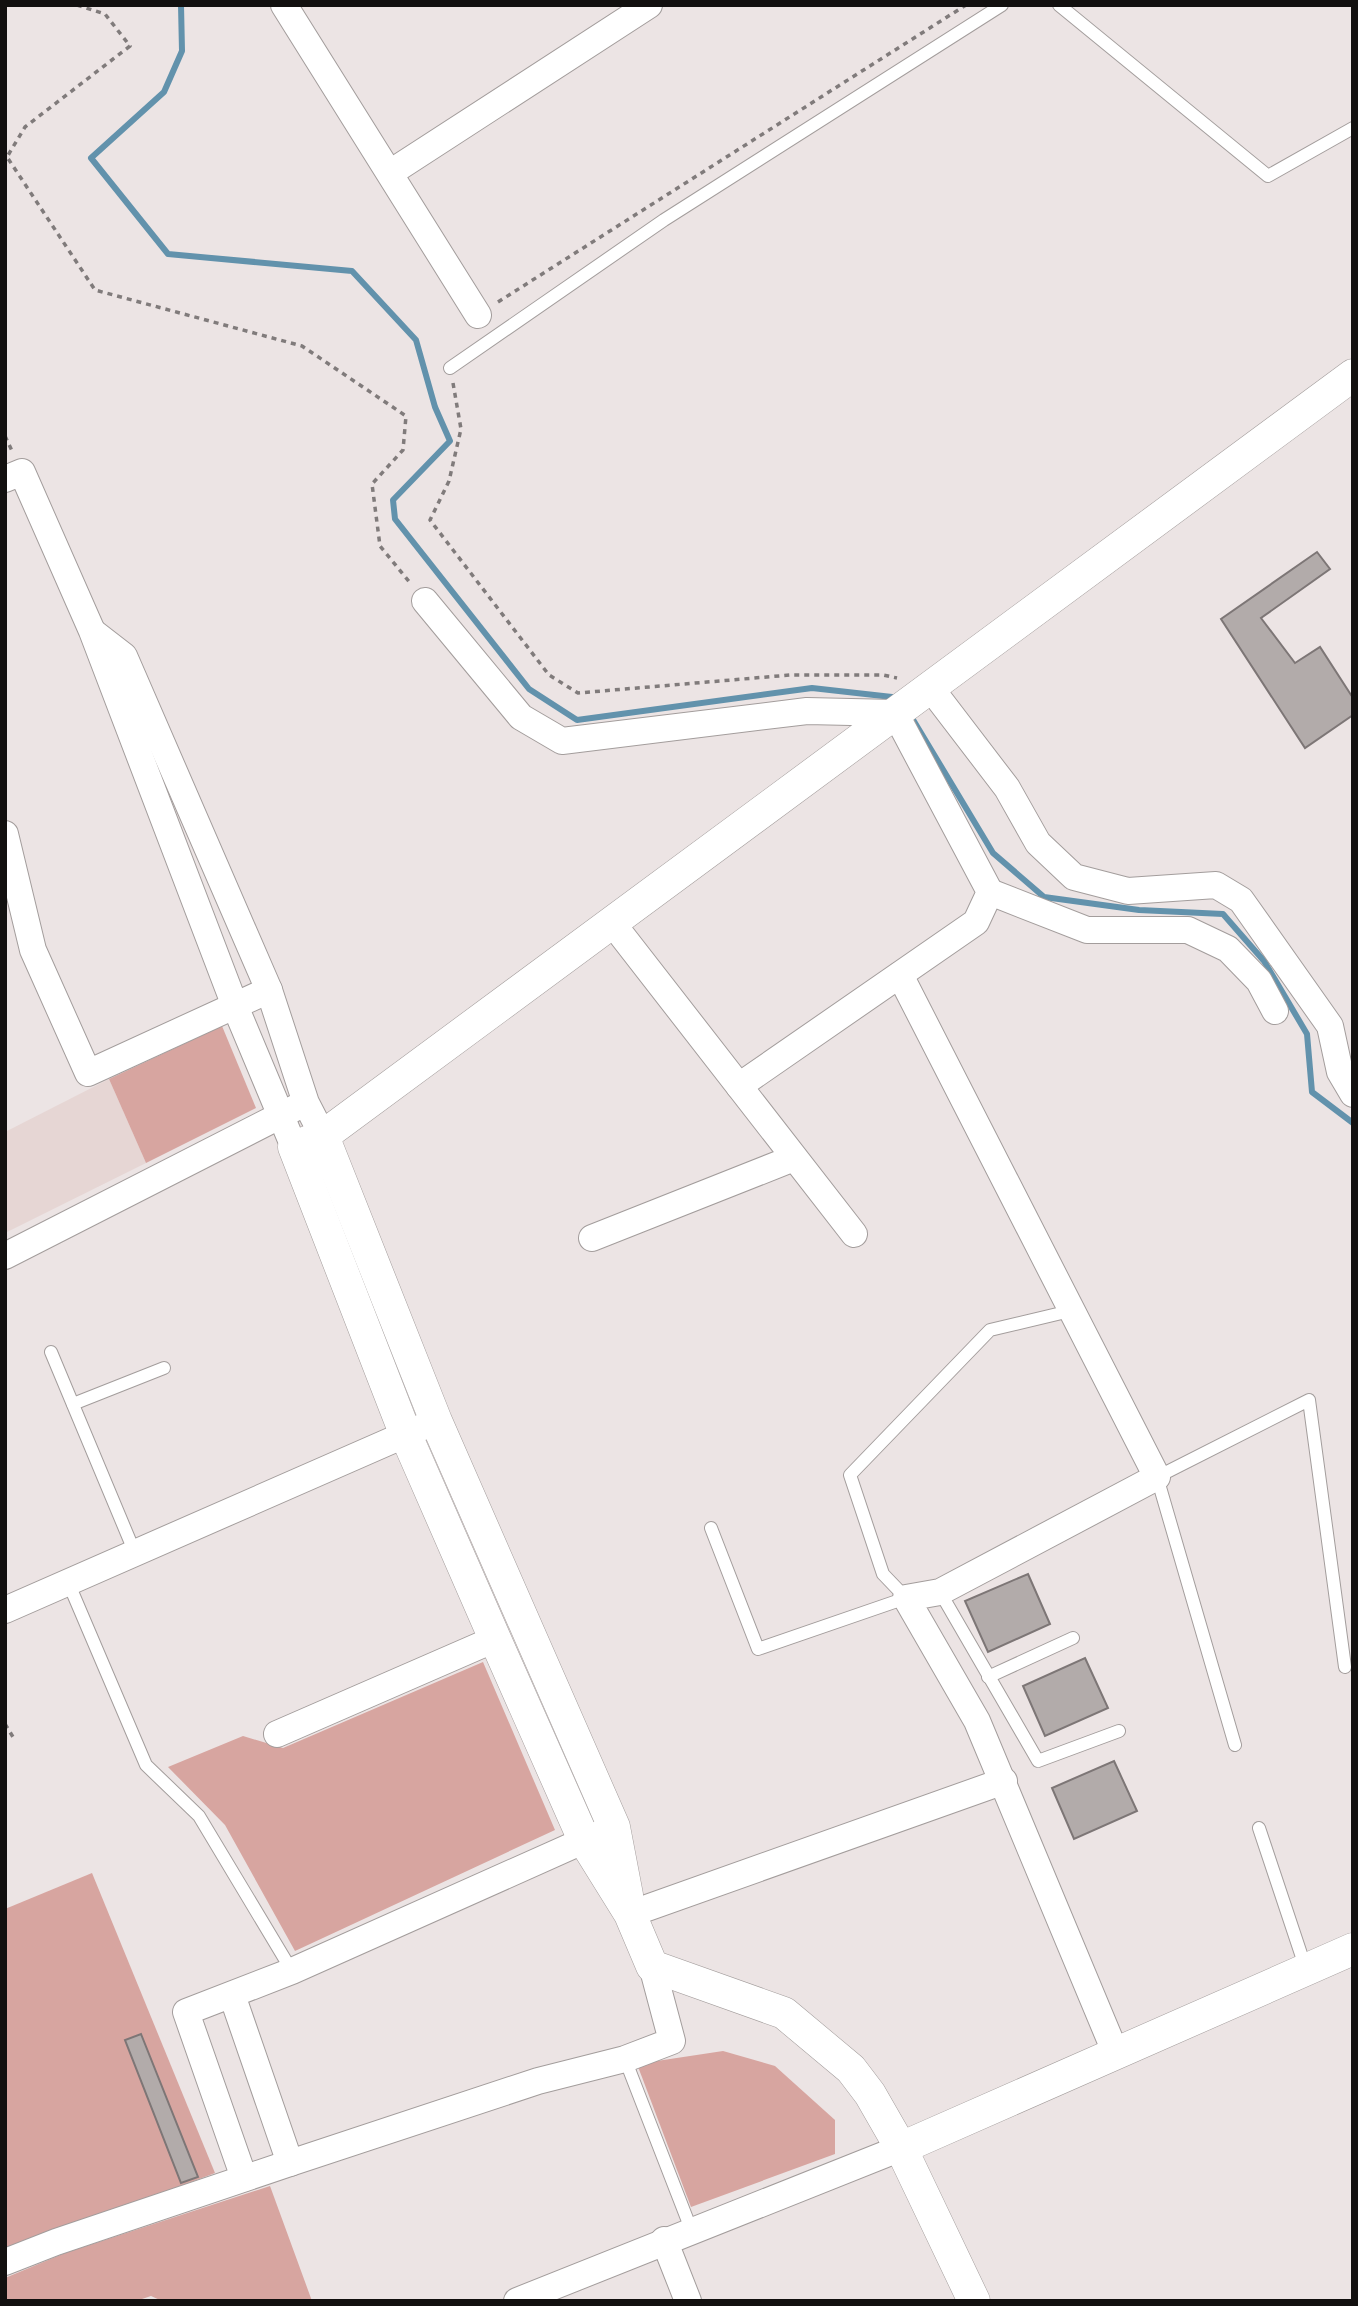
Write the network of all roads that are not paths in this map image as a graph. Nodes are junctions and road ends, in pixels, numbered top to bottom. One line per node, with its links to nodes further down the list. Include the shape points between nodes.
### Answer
1 (649, 5): 6 (street)
2 (1002, 5): 8 (lane, via 664,220)
3 (1059, 5): 5 (lane, via 1268,176)
4 (290, 7): 6 (street)
5 (1353, 128)
6 (390, 173): 7 (street)
7 (478, 315)
8 (450, 368)
9 (1353, 375): 13 (street)
10 (5, 479): 12 (street, via 22,472)
11 (425, 601): 13 (street, via 521,717 562,741)
12 (92, 631): 18 (street, via 124,656); 19 (street)
13 (908, 703): 15 (street); 16 (street); 22 (street, via 1007,788 1038,843 1074,877 1128,891 1216,885 1241,900 1330,1026 1340,1072)
14 (5, 834): 19 (street, via 33,950 88,1073)
15 (990, 892): 17 (street, via 976,922); 20 (street, via 1087,930 1188,930 1228,949 1259,981)
16 (613, 924): 21 (street); 25 (street)
17 (901, 975): 21 (street); 30 (street)
18 (269, 990): 19 (street); 23 (street)
19 (235, 1006): 24 (street)
20 (1275, 1011)
21 (739, 1086): 26 (street)
22 (1353, 1094)
23 (306, 1103): 24 (street); 25 (street)
24 (281, 1115): 25 (street); 29 (street)
25 (309, 1142): 34 (street); 35 (street)
26 (794, 1158): 27 (street); 28 (street)
27 (854, 1234)
28 (592, 1238)
29 (5, 1256)
30 (1070, 1311): 36 (street); 41 (lane, via 990,1330 850,1475 883,1574)
31 (51, 1352): 33 (lane)
32 (164, 1368): 33 (lane)
33 (73, 1404): 38 (lane)
34 (436, 1421): 35 (street); 51 (street)
35 (405, 1433): 38 (street); 44 (street)
36 (1157, 1477): 40 (street); 45 (lane, via 1309,1400); 49 (lane)
37 (712, 1528): 41 (lane, via 758,1649)
38 (135, 1553): 39 (street)
39 (68, 1582): 42 (street); 58 (lane, via 146,1765 199,1816)
40 (940, 1592): 41 (street); 46 (lane)
41 (906, 1598): 50 (street, via 977,1721)
42 (5, 1610)
43 (1073, 1638): 46 (lane)
44 (495, 1639): 48 (street); 53 (street)
45 (1345, 1667)
46 (988, 1677): 47 (lane, via 1038,1761)
47 (1119, 1731)
48 (277, 1734)
49 (1235, 1745)
50 (1004, 1781): 54 (street); 60 (street)
51 (614, 1827): 53 (street); 54 (street)
52 (1259, 1828): 57 (lane)
53 (584, 1840): 54 (street); 58 (street)
54 (630, 1914): 56 (street)
55 (1353, 1949): 57 (street)
56 (652, 1966): 61 (street, via 672,2041); 62 (street, via 784,2013 851,2069)
57 (1306, 1970): 60 (street)
58 (292, 1971): 59 (street)
59 (232, 1995): 63 (street); 64 (street, via 186,2012)
60 (1115, 2054): 62 (street)
61 (625, 2059): 63 (street, via 538,2081); 65 (lane)
62 (901, 2148): 65 (street); 70 (street)
63 (290, 2163): 64 (street)
64 (244, 2178): 67 (street)
65 (691, 2229): 66 (street)
66 (664, 2240): 68 (street); 69 (street)
67 (5, 2262)
68 (517, 2301)
69 (688, 2301)
70 (974, 2301)

